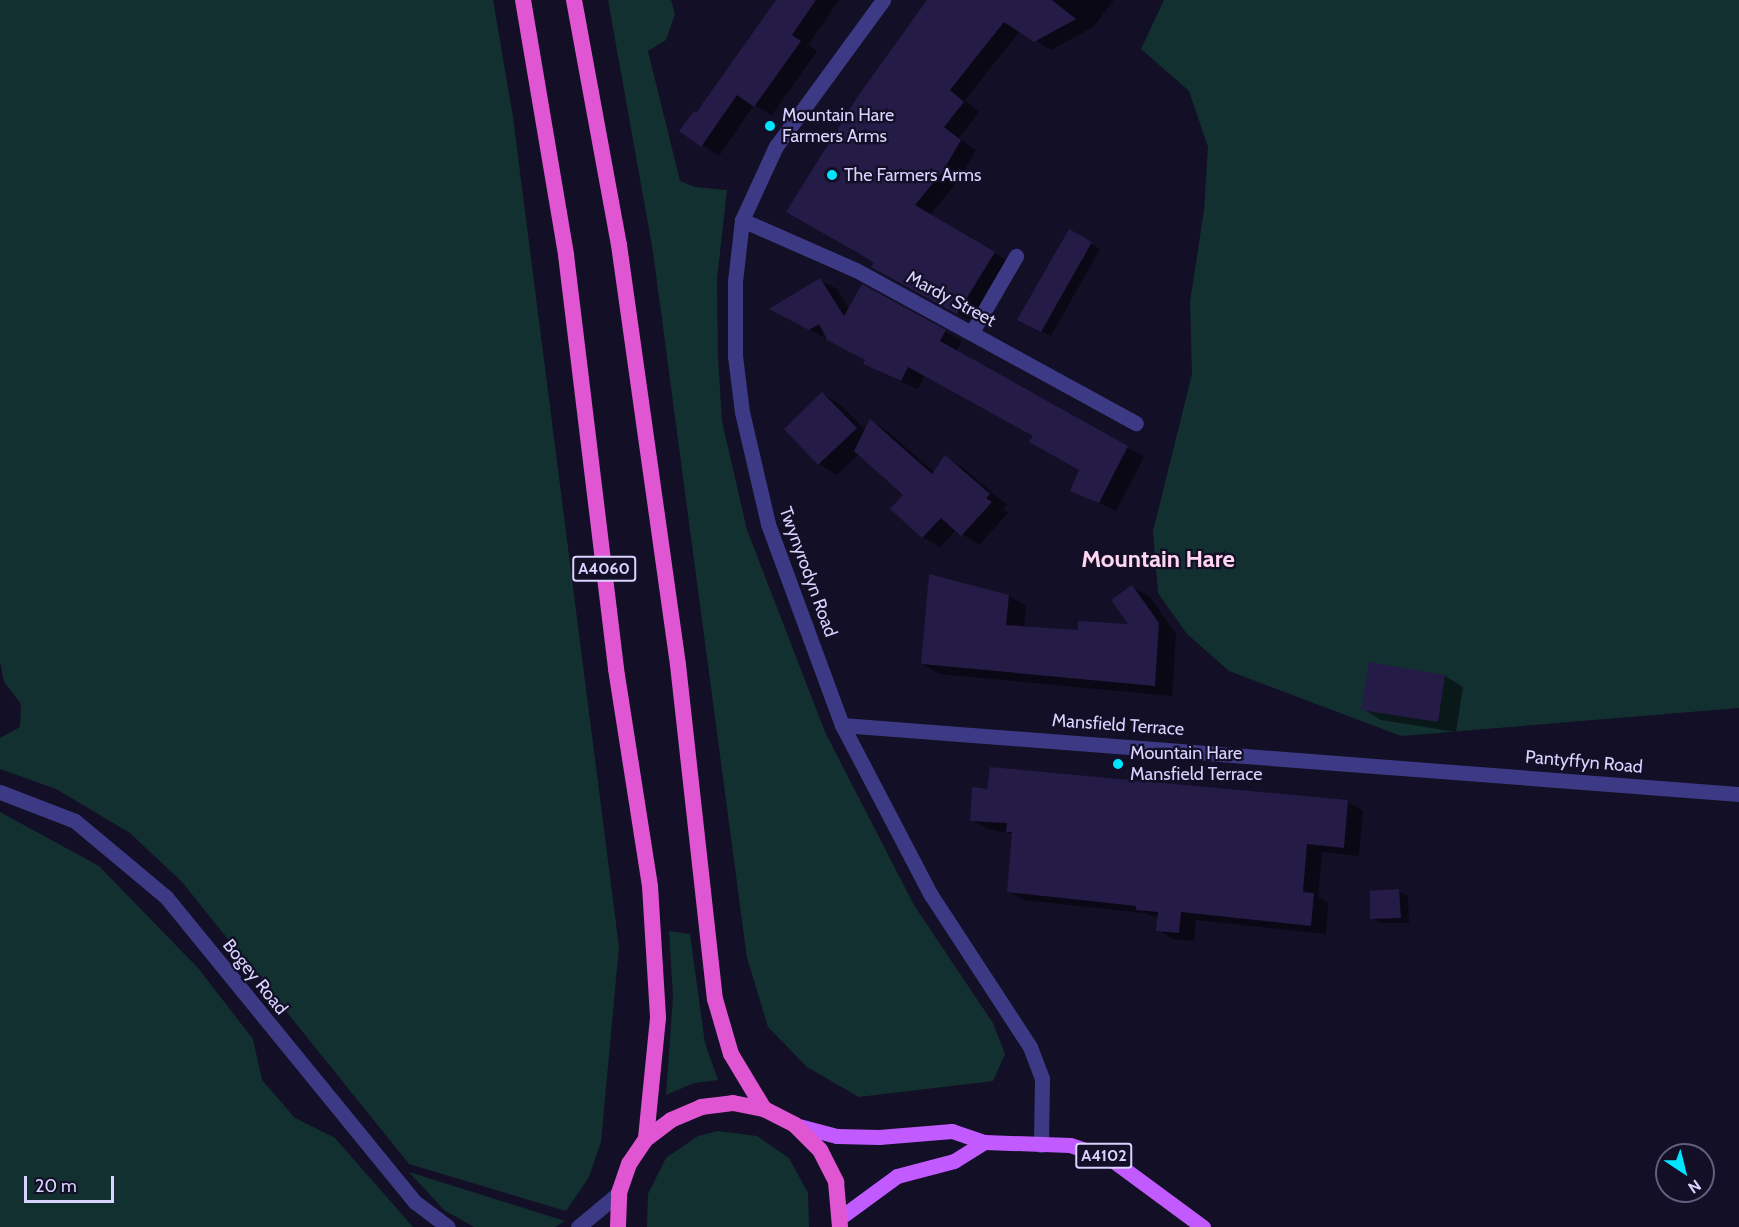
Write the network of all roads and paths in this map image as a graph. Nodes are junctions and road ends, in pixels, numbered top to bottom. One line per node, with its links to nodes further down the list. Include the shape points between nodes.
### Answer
1 (523, 0): 14 (highway, A4060, via 566,255 616,669 650,886 658,1018)
2 (574, 0): 12 (highway, A4060, via 619,244 678,665 715,999 731,1054)
3 (883, 0): 4 (street, Twynyrodyn Road, via 776,146)
4 (742, 220): 6 (street, Mardy Street, via 856,270); 8 (street, Twynyrodyn Road, via 735,280 735,356 742,412 768,524)
5 (1016, 256): 6 (street)
6 (972, 332): 7 (street, Mardy Street)
7 (1136, 423)
8 (842, 724): 9 (street, Mansfield Terrace); 16 (street, Twynyrodyn Road, via 931,895 1030,1047 1042,1079)
9 (1426, 768): 11 (street, Pantyffyn Road)
10 (0, 792): 19 (street, Bogey Road, via 75,821 166,897 415,1202)
11 (1739, 794)
12 (764, 1109): 13 (highway); 14 (highway, via 733,1103 701,1107 671,1119)
13 (795, 1125): 15 (main road, A4102, via 837,1136 952,1131); 18 (highway, via 820,1150 836,1182)
14 (646, 1139): 17 (highway, via 629,1164)
15 (984, 1142): 16 (main road, A4102); 18 (main road, via 954,1161 897,1176)
16 (1041, 1145): 22 (main road, A4102, via 1070,1145 1108,1157)
17 (619, 1193): 20 (street); 21 (highway)
18 (841, 1222)
19 (448, 1227)
20 (578, 1227)
21 (618, 1227)
22 (1203, 1227)

